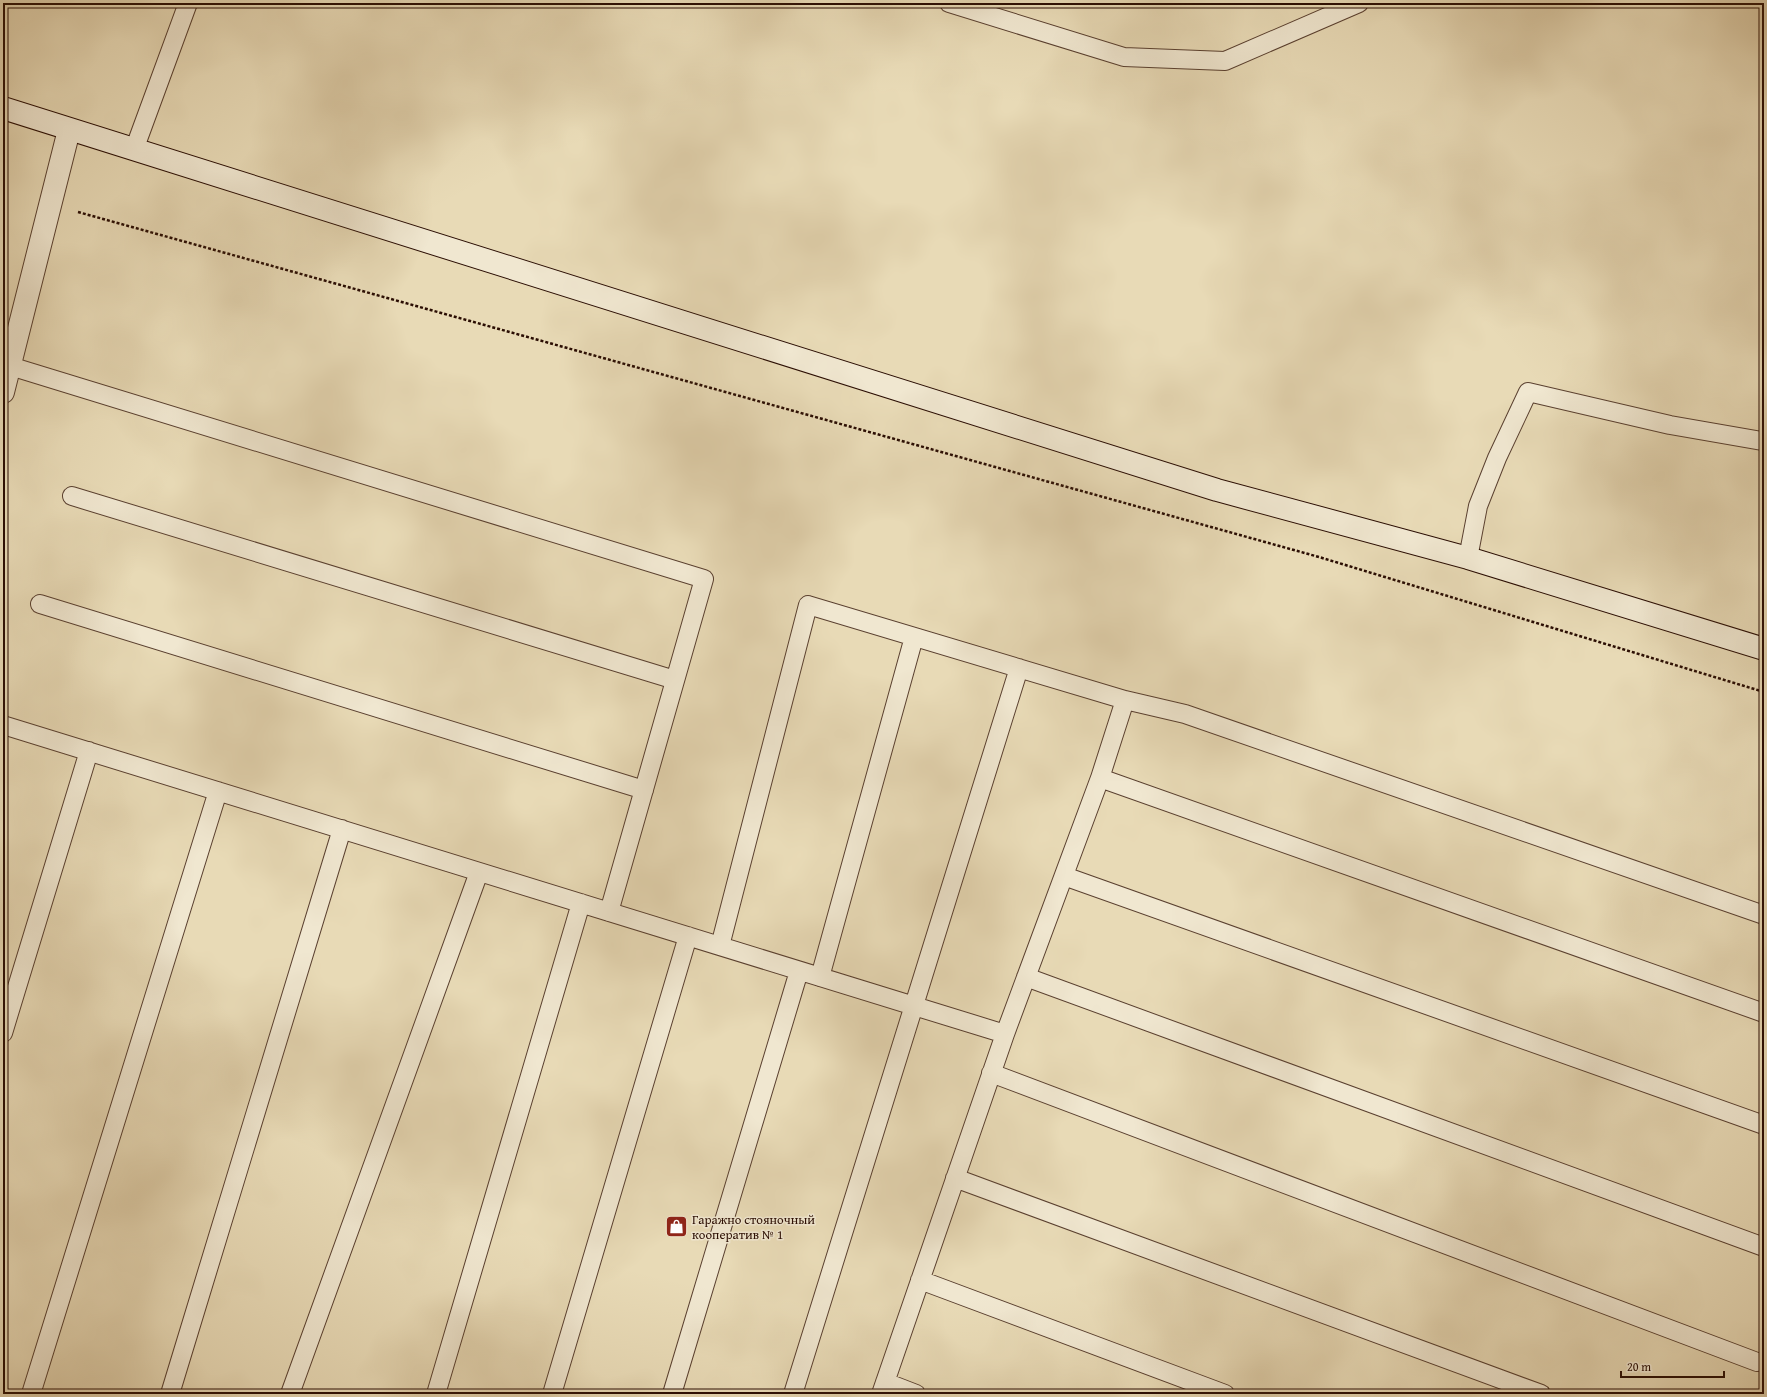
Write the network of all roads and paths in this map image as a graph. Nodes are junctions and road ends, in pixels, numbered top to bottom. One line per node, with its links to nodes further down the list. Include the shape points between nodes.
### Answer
1 (188, 3): 6 (lane)
2 (949, 3): 3 (lane, via 1124,57 1225,61)
3 (1359, 3)
4 (3, 108): 5 (main road)
5 (69, 130): 6 (main road); 7 (main road)
6 (134, 150): 12 (main road, via 1217,490)
7 (50, 205): 8 (main road); 18 (path, via 1319,557)
8 (10, 366): 9 (main road); 17 (lane, via 704,579)
9 (3, 392)
10 (1764, 440): 12 (lane, via 1762,442 1670,425 1528,392 1478,506)
11 (72, 496): 17 (lane)
12 (1468, 558): 15 (main road)
13 (40, 604): 23 (lane)
14 (914, 637): 16 (lane); 32 (lane, via 808,605); 34 (lane)
15 (1764, 649)
16 (1019, 668): 19 (lane); 36 (lane)
17 (675, 680): 23 (lane)
18 (1764, 692)
19 (1125, 700): 22 (lane); 30 (lane, via 1185,714)
20 (3, 725): 21 (lane)
21 (89, 751): 24 (lane); 38 (lane)
22 (1100, 778): 27 (lane); 37 (lane)
23 (644, 790): 29 (lane)
24 (218, 791): 25 (lane); 47 (lane)
25 (342, 829): 26 (lane); 48 (lane)
26 (479, 872): 28 (lane); 49 (lane)
27 (1064, 876): 35 (lane); 41 (lane)
28 (581, 903): 29 (lane); 50 (lane)
29 (609, 912): 31 (lane)
30 (1764, 915)
31 (688, 936): 32 (lane); 51 (lane)
32 (720, 946): 33 (lane)
33 (799, 971): 34 (lane); 52 (lane)
34 (820, 977): 36 (lane)
35 (1026, 977): 39 (lane); 43 (lane)
36 (913, 1006): 39 (lane); 53 (lane)
37 (1764, 1013)
38 (3, 1033)
39 (1005, 1034): 40 (lane)
40 (991, 1073): 42 (lane); 45 (lane)
41 (1764, 1125)
42 (955, 1178): 44 (lane); 56 (lane)
43 (1764, 1248)
44 (920, 1280): 46 (lane); 55 (lane)
45 (1757, 1362)
46 (883, 1388): 54 (lane)
47 (31, 1394)
48 (170, 1394)
49 (290, 1394)
50 (436, 1394)
51 (552, 1394)
52 (672, 1394)
53 (793, 1394)
54 (916, 1394)
55 (1225, 1394)
56 (1541, 1394)

